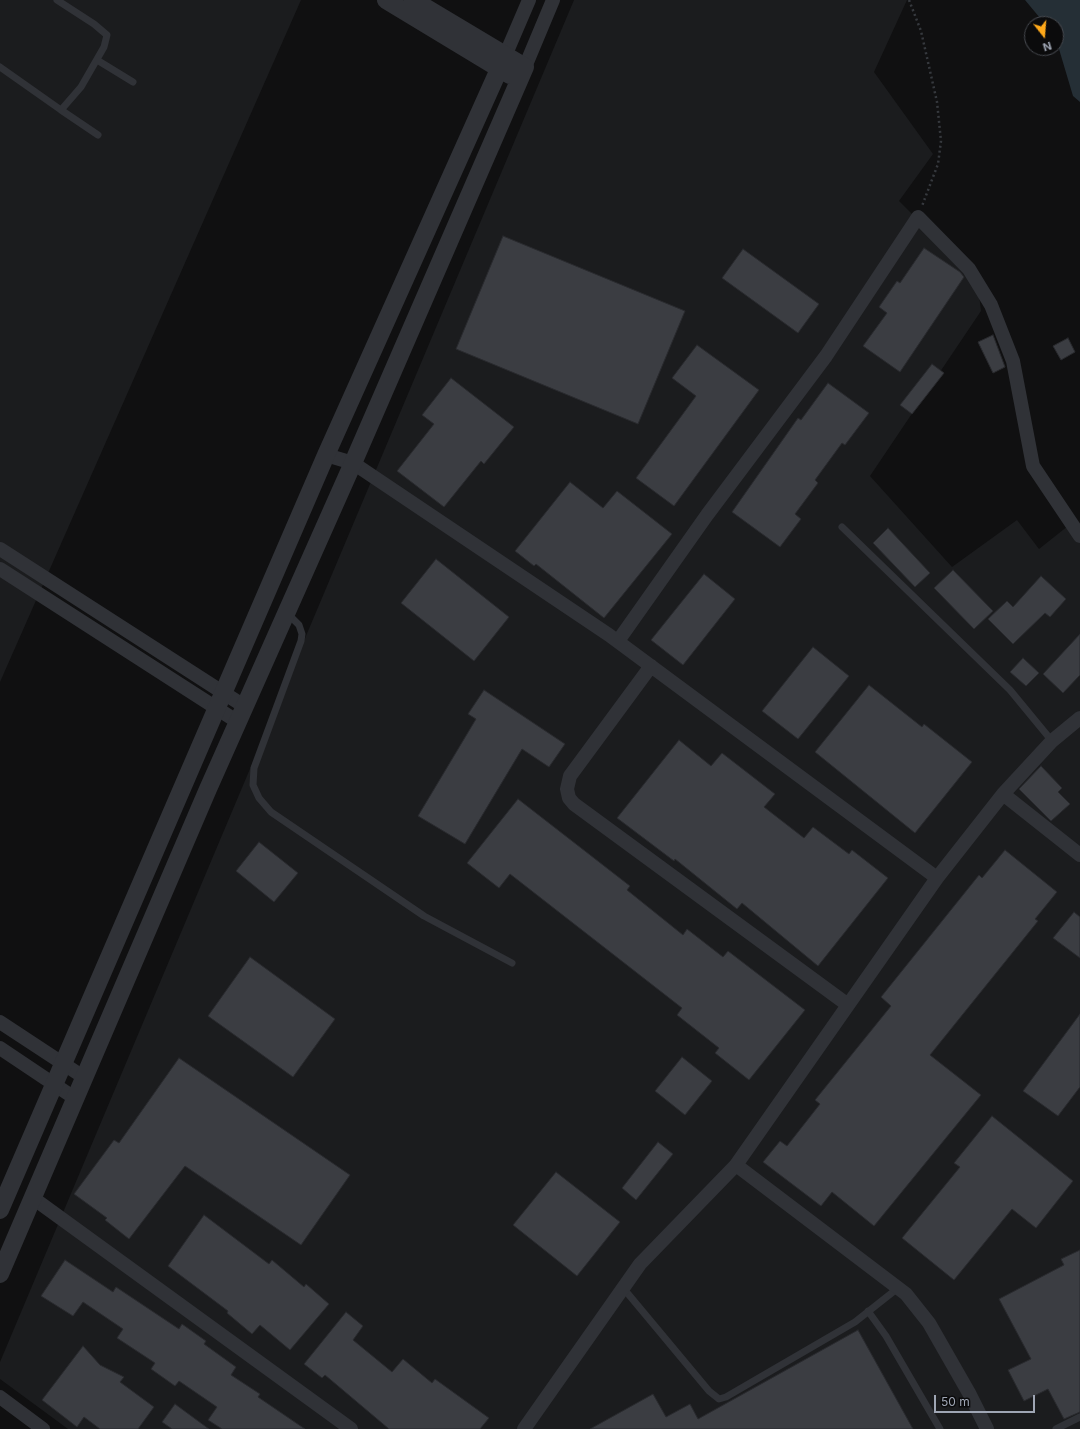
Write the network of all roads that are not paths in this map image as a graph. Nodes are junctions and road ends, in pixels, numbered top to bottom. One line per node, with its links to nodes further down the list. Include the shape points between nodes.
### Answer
1 (57, 0): 6 (lane, via 107,35 104,47)
2 (386, 0): 7 (street)
3 (413, 0): 7 (street)
4 (529, 0): 7 (street)
5 (554, 0): 9 (street)
6 (96, 60): 10 (lane); 11 (lane, via 81,87)
7 (502, 62): 9 (street); 13 (street)
8 (0, 68): 11 (lane)
9 (522, 74): 14 (street)
10 (133, 82)
11 (60, 110): 12 (lane)
12 (98, 135)
13 (417, 250): 14 (street); 15 (street)
14 (441, 259): 16 (street)
15 (326, 455): 16 (street); 24 (street)
16 (353, 463): 21 (street); 22 (street)
17 (842, 527): 27 (lane, via 1010,690)
18 (1080, 536): 22 (street, via 1033,466 1013,361 990,304 969,269 918,217 826,356 707,515)
19 (0, 549): 24 (street)
20 (0, 569): 24 (street)
21 (286, 612): 25 (street); 31 (lane, via 299,625 301,641 254,768 253,785 259,798 271,812 424,916)
22 (618, 641): 23 (street)
23 (650, 666): 30 (street); 32 (street, via 570,776 566,789 569,798)
24 (219, 700): 25 (street); 35 (street)
25 (241, 714): 36 (street)
26 (1080, 718): 27 (street)
27 (1052, 741): 28 (street)
28 (1003, 794): 29 (street); 30 (street)
29 (1080, 855)
30 (937, 878): 32 (street)
31 (512, 963)
32 (848, 1005): 39 (street)
33 (0, 1022): 35 (street)
34 (0, 1048): 37 (street)
35 (64, 1063): 36 (street); 37 (street)
36 (85, 1078): 38 (street)
37 (53, 1084): 38 (street); 41 (street)
38 (76, 1099): 40 (street)
39 (736, 1165): 43 (street); 44 (street, via 640,1264)
40 (33, 1198): 42 (street); 49 (street)
41 (0, 1210)
42 (0, 1274)
43 (898, 1288): 45 (lane); 52 (street, via 906,1294 929,1323)
44 (624, 1289): 45 (lane, via 708,1391 719,1399 855,1322); 50 (street)
45 (868, 1312): 51 (lane, via 886,1336)
46 (0, 1397): 48 (street)
47 (1080, 1417): 53 (lane)
48 (43, 1429)
49 (351, 1429)
50 (524, 1429)
51 (940, 1429)
52 (987, 1429)
53 (1056, 1429)

